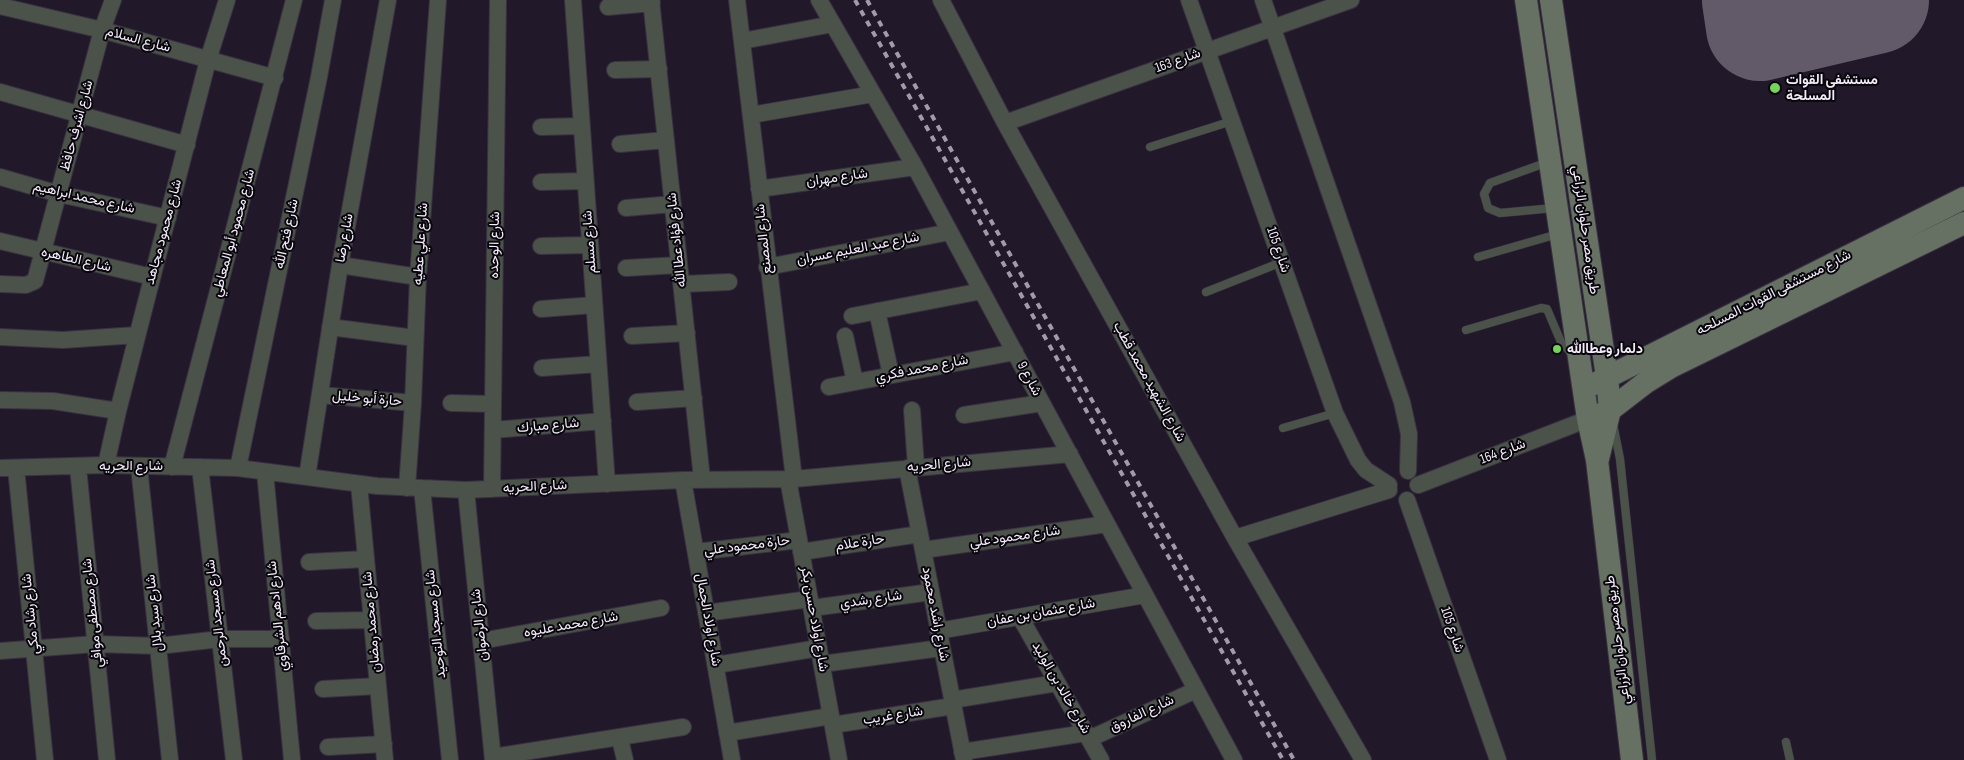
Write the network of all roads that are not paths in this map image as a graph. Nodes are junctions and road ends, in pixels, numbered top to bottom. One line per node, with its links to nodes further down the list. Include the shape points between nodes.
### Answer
1 (112, 0): 22 (street, شارع اشرف حافظ)
2 (227, 0): 25 (street, شارع محمود مجاهد)
3 (294, 0): 28 (street, شارع محمود أبو المعاطي)
4 (332, 0): 122 (street, شارع فتح الله)
5 (388, 0): 64 (street, شارع رضا)
6 (438, 0): 69 (street, شارع علي عطيه)
7 (498, 0): 102 (street, شارع الوحده)
8 (573, 0): 35 (street, شارع مسلم)
9 (736, 0): 23 (street, شارع المصنع)
10 (819, 0): 20 (street, شارع 9)
11 (941, 0): 34 (street, شارع الشهيد محمد قطب)
12 (1189, 0): 24 (street, شارع 105)
13 (1263, 0): 21 (street)
14 (1351, 0): 21 (street, شارع 163)
15 (1526, 0): 42 (main road, طريق مصر حلوان الزراعي)
16 (1551, 0): 41 (main road, طريق مصر حلوان الزراعي)
17 (651, 2): 19 (street); 26 (street, شارع فؤاد عطا الله)
18 (10, 5): 22 (street, شارع السلام)
19 (608, 7)
20 (832, 24): 23 (street); 30 (street, شارع 9)
21 (1272, 27): 24 (street, شارع 163); 123 (street, via 1402,402 1409,434)
22 (102, 30): 25 (street, شارع السلام); 31 (street, شارع اشرف حافظ)
23 (742, 41): 32 (street, شارع المصنع)
24 (1207, 51): 33 (street, شارع 105); 34 (street, شارع 163)
25 (208, 60): 28 (street, شارع السلام); 39 (street, شارع محمود مجاهد)
26 (658, 68): 27 (street); 37 (street, شارع فؤاد عطا الله)
27 (615, 70)
28 (274, 78): 116 (street, شارع محمود أبو المعاطي)
29 (0, 92): 31 (street)
30 (873, 94): 32 (street); 43 (street, شارع 9)
31 (80, 114): 39 (street); 48 (street, شارع اشرف حافظ)
32 (750, 115): 47 (street, شارع المصنع)
33 (1232, 121): 40 (lane); 63 (street, شارع 105)
34 (1005, 123): 138 (street, شارع الشهيد محمد قطب)
35 (582, 126): 36 (street); 45 (street, شارع مسلم)
36 (541, 127)
37 (666, 140): 38 (street); 50 (street, شارع فؤاد عطا الله)
38 (620, 144)
39 (187, 145): 54 (street, شارع محمود مجاهد)
40 (1150, 147)
41 (1574, 153): 42 (main road); 51 (main road, طريق مصر حلوان الزراعي)
42 (1550, 162): 53 (main road, طريق مصر حلوان الزراعي); 53 (lane, via 1490,183 1484,194 1488,208 1500,213)
43 (915, 167): 47 (street, شارع مهران); 56 (street, شارع 9)
44 (0, 177): 48 (street, شارع محمد ابراهيم)
45 (585, 181): 46 (street); 59 (street, شارع مسلم)
46 (541, 182)
47 (759, 189): 66 (street, شارع المصنع)
48 (59, 194): 54 (street, شارع محمد ابراهيم); 61 (street, شارع اشرف حافظ)
49 (1964, 198): 92 (main road, شارع مستشفى القوات المسلحه)
50 (673, 204): 52 (street); 65 (street, شارع فؤاد عطا الله)
51 (1581, 206): 53 (main road); 92 (main road, طريق مصر حلوان الزراعي)
52 (626, 208)
53 (1558, 208): 57 (main road, طريق مصر حلوان الزراعي)
54 (168, 218): 68 (street, شارع محمود مجاهد)
55 (1964, 223): 105 (main road, شارع مستشفى القوات المسلحه, via 1671,367)
56 (950, 232): 66 (street, شارع عبد العليم عسران); 73 (street, شارع 9)
57 (1562, 232): 62 (lane); 88 (main road, طريق مصر حلوان الزراعي)
58 (0, 241): 61 (street, شارع الطاهره)
59 (590, 245): 60 (street); 75 (street, شارع مسلم)
60 (541, 246)
61 (43, 253): 68 (street, شارع الطاهره); 71 (street, شارع اشرف حافظ, via 36,281 32,284)
62 (1478, 258)
63 (1282, 262): 74 (lane); 107 (street, شارع 105)
64 (340, 265): 69 (street); 79 (street, شارع رضا)
65 (679, 265): 67 (street); 72 (street, شارع فؤاد عطا الله)
66 (767, 266): 127 (street, شارع المصنع)
67 (626, 268)
68 (152, 277): 82 (street, شارع محمود مجاهد)
69 (418, 277): 86 (street, شارع علي عطيه)
70 (729, 282): 72 (street)
71 (0, 284)
72 (682, 284): 81 (street, شارع فؤاد عطا الله)
73 (982, 291): 77 (street); 87 (street, شارع 9)
74 (1206, 292)
75 (594, 305): 76 (street); 89 (street, شارع مسلم)
76 (541, 309)
77 (877, 312): 78 (street); 91 (street)
78 (852, 316)
79 (330, 327): 86 (street); 96 (street, شارع رضا)
80 (1466, 330): 88 (lane, via 1547,309 1561,342)
81 (687, 333): 83 (street); 97 (street, شارع فؤاد عطا الله)
82 (137, 335): 85 (street, via 63,340); 106 (street, شارع محمود مجاهد)
83 (632, 336)
84 (845, 336): 93 (street)
85 (0, 337)
86 (416, 338): 100 (street, شارع علي عطيه)
87 (1014, 352): 91 (street, شارع محمد فكري); 103 (street, شارع 9)
88 (1581, 361): 95 (main road, طريق مصر حلوان الزراعي)
89 (598, 364): 90 (street); 110 (street, شارع مسلم)
90 (542, 368)
91 (891, 375): 93 (street, شارع محمد فكري)
92 (1606, 378): 95 (main road, شارع مستشفى القوات المسلحه); 105 (main road, طريق مصر حلوان الزراعي)
93 (855, 382): 94 (street, شارع محمد فكري)
94 (829, 387)
95 (1585, 390): 109 (main road, طريق مصر حلوان الزراعي)
96 (320, 396): 100 (street, حارة أبو خليل); 125 (street, شارع رضا)
97 (694, 398): 99 (street); 126 (street, شارع فؤاد عطا الله)
98 (0, 400): 106 (street, via 53,401)
99 (637, 402)
100 (413, 403): 133 (street, شارع علي عطيه)
101 (452, 403): 102 (street)
102 (493, 404): 112 (street, شارع الوحده)
103 (1042, 404): 108 (street); 113 (street, شارع 9)
104 (912, 410): 120 (street, شارع راشد محمود)
105 (1610, 410): 109 (main road, شارع مستشفى القوات المسلحه); 114 (main road, طريق مصر حلوان الزراعي); 192 (lane, via 1620,459)
106 (118, 411): 115 (street, شارع محمود مجاهد)
107 (1335, 413): 111 (lane); 132 (street, شارع 105, via 1358,460)
108 (964, 416)
109 (1588, 419): 114 (main road, طريق مصر حلوان الزراعي); 131 (street, شارع 164)
110 (602, 421): 112 (street, شارع مبارك); 130 (street, شارع مسلم)
111 (1283, 428)
112 (493, 430): 134 (street, شارع الوحده)
113 (1070, 454): 120 (street, شارع الحريه); 137 (street, شارع 9)
114 (1597, 460): 191 (main road, طريق مصر حلوان الزراعي)
115 (106, 466): 117 (street, شارع الحريه); 118 (street, شارع الحريه)
116 (172, 466): 118 (street, شارع الحريه); 119 (street, شارع الحريه)
117 (78, 467): 121 (street, شارع الحريه); 156 (street, شارع مصطفى موافي)
118 (139, 467): 157 (street, شارع سيد بلال)
119 (200, 467): 122 (street, شارع الحريه); 153 (street, شارع مسجد الرحمن)
120 (911, 467): 127 (street, شارع الحريه); 139 (street, شارع راشد محمود)
121 (8, 468): 158 (street, شارع رشاد مكي)
122 (238, 468): 124 (street, شارع الحريه)
123 (1408, 471): 131 (street, via 1415,476); 132 (street, via 1395,473)
124 (264, 472): 125 (street, شارع الحريه); 154 (street, شارع ادهم الشرقاوي)
125 (307, 477): 129 (street, شارع الحريه)
126 (702, 479): 127 (street, شارع الحريه); 128 (street, شارع الحريه)
127 (791, 479): 140 (street, شارع اولاد حسن بكر)
128 (683, 480): 130 (street, شارع الحريه); 141 (street, شارع اولاد الجمال)
129 (359, 484): 133 (street, شارع الحريه); 142 (street, شارع محمد رمضان)
130 (607, 484): 134 (street, شارع الحريه)
131 (1418, 485): 136 (street, via 1416,494)
132 (1389, 487): 136 (street, via 1394,497); 138 (street)
133 (415, 488): 135 (street, شارع الحريه); 183 (street, شارع مسجد التوحيد)
134 (492, 489): 135 (street, شارع الحريه)
135 (466, 490): 155 (street, شارع الرضوان)
136 (1407, 500): 190 (street, شارع 105)
137 (1107, 524): 139 (street, شارع محمود علي); 145 (street, شارع 9)
138 (1235, 538): 189 (street, شارع الشهيد محمد قطب)
139 (921, 542): 140 (street, حارة علام); 144 (street, شارع راشد محمود)
140 (800, 546): 141 (street, حارة محمود علي); 146 (street, شارع اولاد حسن بكر)
141 (696, 552): 148 (street, شارع اولاد الجمال)
142 (366, 559): 143 (street); 150 (street, شارع محمد رمضان)
143 (309, 562)
144 (931, 592): 146 (street, شارع رشدي); 152 (street, شارع راشد محمود)
145 (1145, 595): 149 (street, شارع عثمان بن عفان); 166 (street, شارع 9)
146 (811, 604): 148 (street, شارع رشدي); 161 (street, شارع اولاد حسن بكر)
147 (661, 608): 155 (street, شارع محمد عليوه)
148 (706, 613): 162 (street, شارع اولاد الجمال)
149 (1020, 617): 152 (street, شارع عثمان بن عفان); 163 (street, شارع خالد بن الوليد)
150 (372, 620): 151 (street); 164 (street, شارع محمد رمضان)
151 (316, 621)
152 (938, 631): 159 (street, شارع راشد محمود)
153 (220, 639): 154 (street); 157 (street); 181 (street, شارع مسجد الرحمن)
154 (281, 639): 182 (street, شارع ادهم الشرقاوي)
155 (481, 641): 177 (street, شارع الرضوان)
156 (96, 644): 157 (street); 158 (street); 179 (street, شارع مصطفى موافي)
157 (158, 646): 180 (street, شارع سيد بلال)
158 (34, 648): 160 (street); 178 (street, شارع رشاد مكي)
159 (942, 648): 161 (street); 167 (street, شارع راشد محمود)
160 (0, 651)
161 (820, 656): 162 (street); 168 (street, شارع اولاد حسن بكر)
162 (716, 665): 170 (street, شارع اولاد الجمال)
163 (1057, 682): 167 (street, شارع غريب); 171 (street, شارع خالد بن الوليد)
164 (378, 686): 165 (street); 175 (street, شارع محمد رمضان)
165 (323, 689)
166 (1196, 690): 171 (street, شارع الفاروق); 188 (street, شارع 9)
167 (952, 703): 168 (street, شارع غريب); 176 (street, شارع راشد محمود)
168 (832, 721): 170 (street, شارع غريب); 186 (street, شارع اولاد حسن بكر)
169 (684, 728): 172 (street)
170 (727, 733): 185 (street, شارع اولاد الجمال)
171 (1087, 736): 176 (street, شارع الفاروق); 187 (street, شارع خالد بن الوليد)
172 (620, 739): 177 (street); 184 (street)
173 (1786, 742): 193 (lane)
174 (328, 747): 175 (street)
175 (385, 752)
176 (963, 756)
177 (493, 759)
178 (45, 760)
179 (107, 760)
180 (170, 760)
181 (234, 760)
182 (292, 760)
183 (450, 760)
184 (625, 760)
185 (732, 760)
186 (839, 760)
187 (1101, 760)
188 (1234, 760)
189 (1364, 760)
190 (1498, 760)
191 (1632, 760)
192 (1652, 760)
193 (1790, 760)

